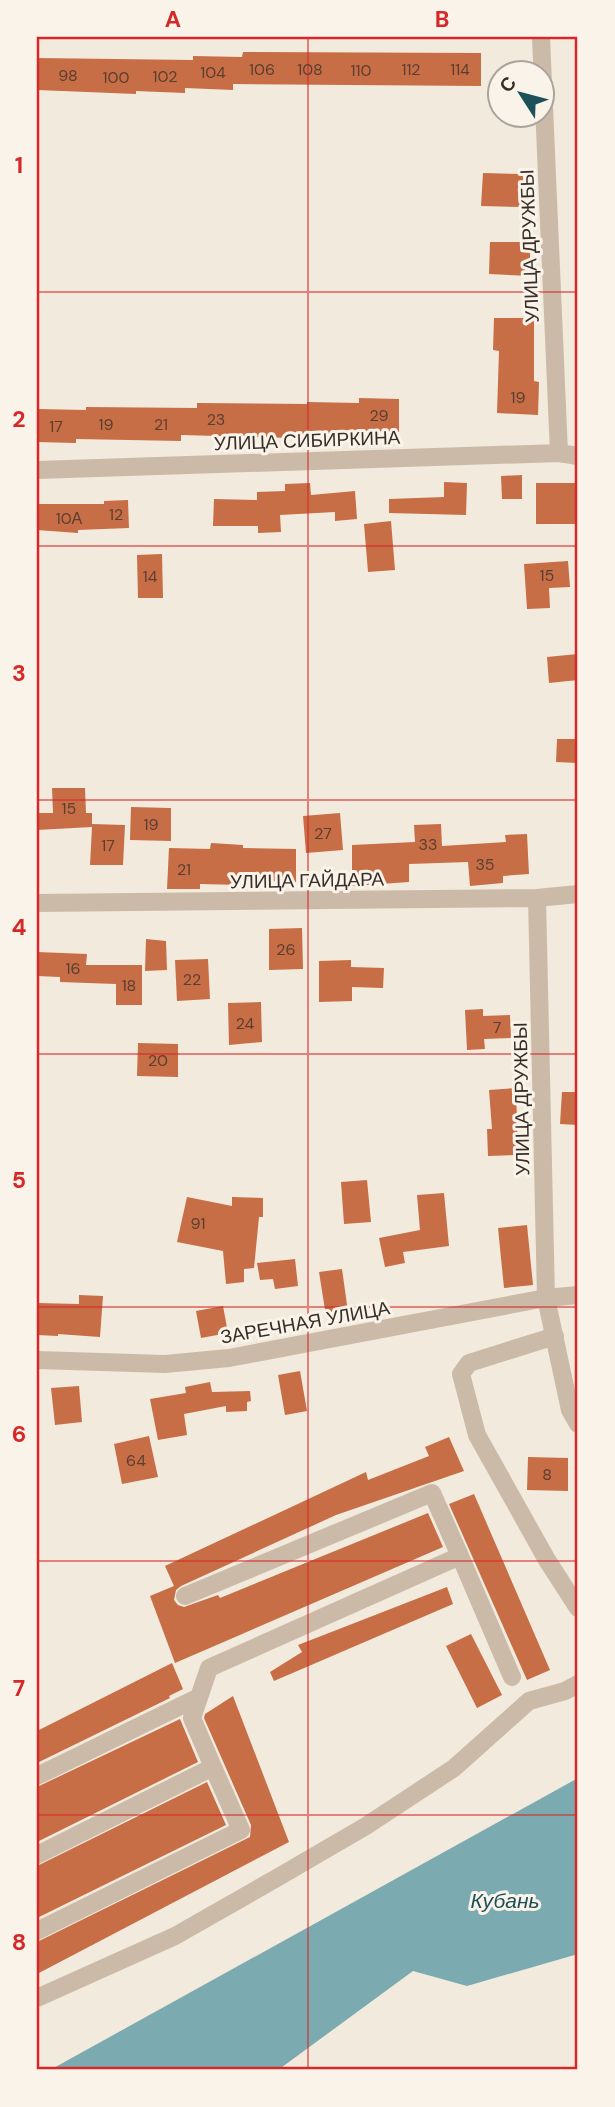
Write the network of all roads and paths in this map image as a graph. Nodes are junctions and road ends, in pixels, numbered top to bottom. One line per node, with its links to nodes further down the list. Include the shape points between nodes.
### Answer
1 (541, 37): 2 (street, УЛИЦА ДРУЖБЫ)
2 (559, 453): 3 (street, УЛИЦА СИБИРКИНА); 4 (street, УЛИЦА СИБИРКИНА)
3 (578, 456)
4 (37, 470)
5 (578, 894): 6 (street, УЛИЦА ГАЙДАРА)
6 (537, 898): 7 (street, УЛИЦА ГАЙДАРА); 9 (street, УЛИЦА ДРУЖБЫ)
7 (37, 903)
8 (578, 1295): 9 (street, ЗАРЕЧНАЯ УЛИЦА)
9 (546, 1298): 10 (street, УЛИЦА ДРУЖБЫ); 11 (street, ЗАРЕЧНАЯ УЛИЦА, via 229,1357 165,1364)
10 (555, 1336): 12 (street, УЛИЦА ДРУЖБЫ, via 570,1410); 15 (street, via 469,1363 461,1374 477,1434)
11 (37, 1360)
12 (578, 1424)
13 (460, 1556): 14 (street, via 432,1493); 16 (street); 18 (street, via 209,1668)
14 (185, 1596)
15 (578, 1608)
16 (512, 1677)
17 (578, 1684): 23 (street, via 529,1702 454,1768 366,1826 175,1936)
18 (199, 1697): 19 (street, via 192,1718); 20 (street)
19 (213, 1767): 21 (street); 22 (street, via 241,1830)
20 (37, 1776)
21 (37, 1856)
22 (37, 1931)
23 (37, 1998)

